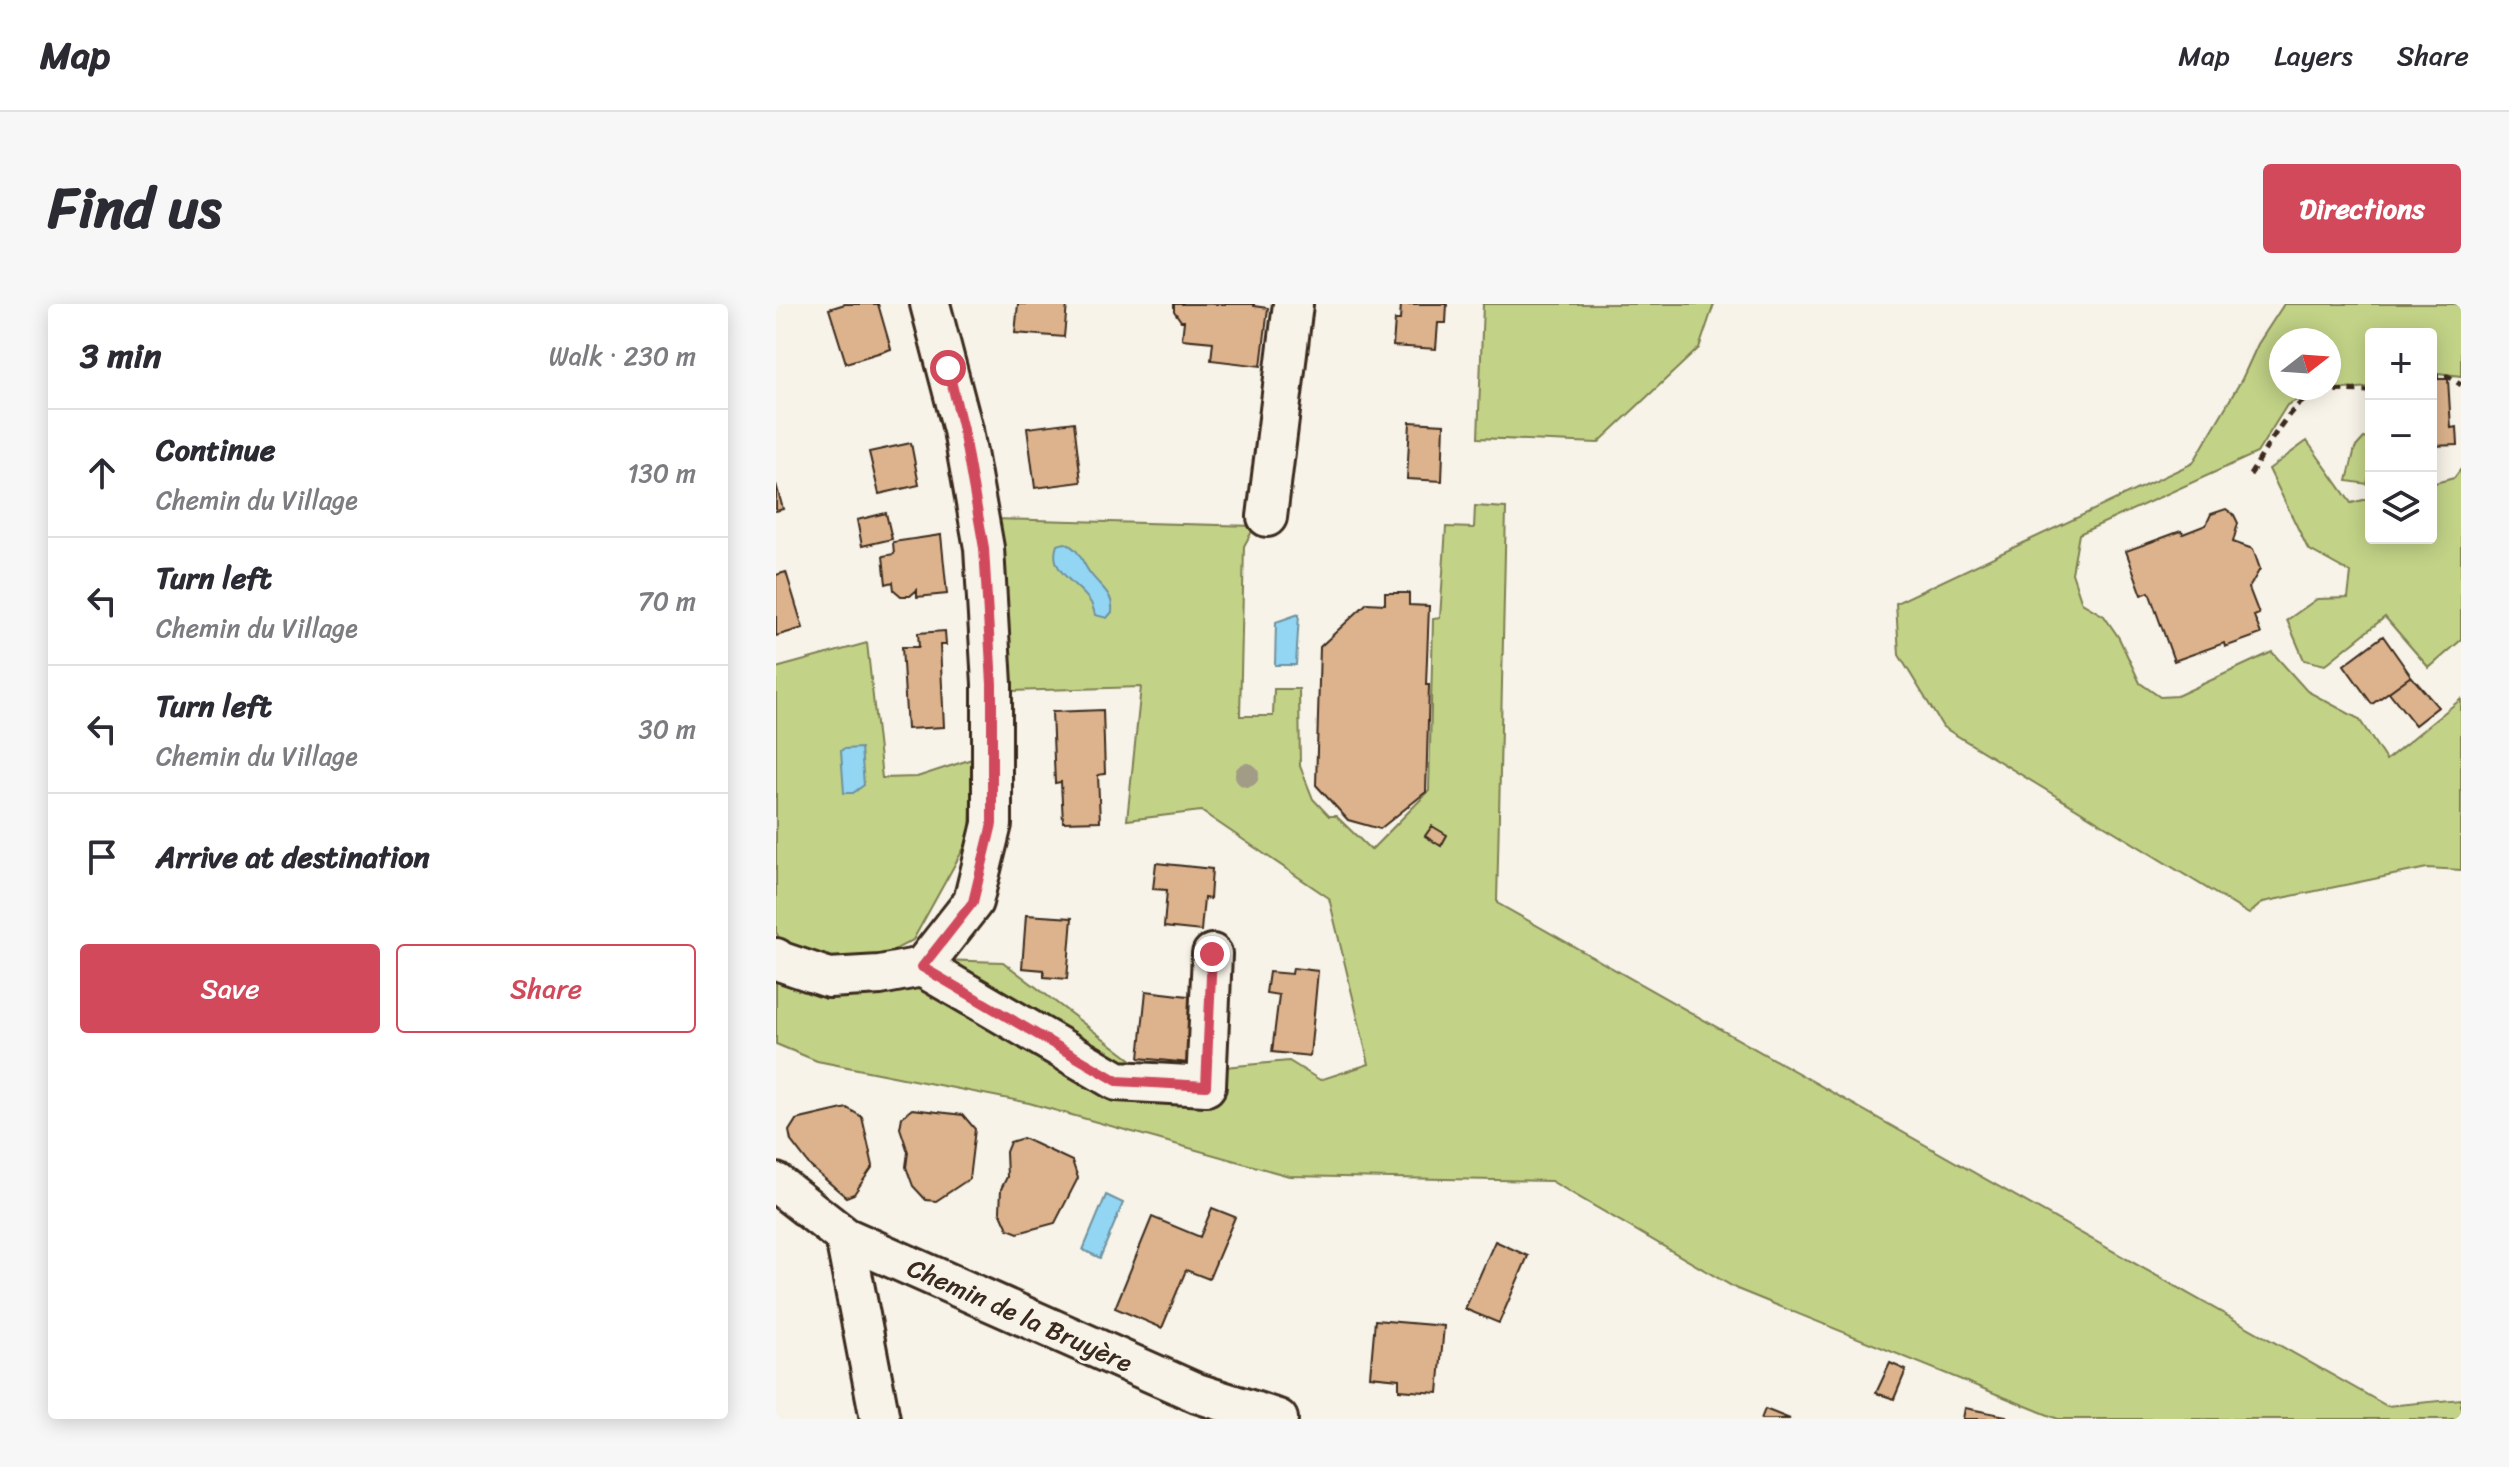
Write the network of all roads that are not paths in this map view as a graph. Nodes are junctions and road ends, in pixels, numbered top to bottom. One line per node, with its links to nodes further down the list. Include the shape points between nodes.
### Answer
1 (930, 304): 6 (street, via 963,430 984,548 992,684 992,824 973,902)
2 (1293, 304): 3 (street)
3 (1267, 517)
4 (1212, 954): 6 (street, via 1206,1086 1117,1081)
5 (776, 958): 6 (street, via 829,978)
6 (922, 967)
7 (776, 1183): 8 (street, Chemin de la Bruyère)
8 (845, 1237): 9 (street); 10 (street, Chemin de la Bruyère, via 1197,1393)
9 (880, 1419)
10 (1278, 1419)

